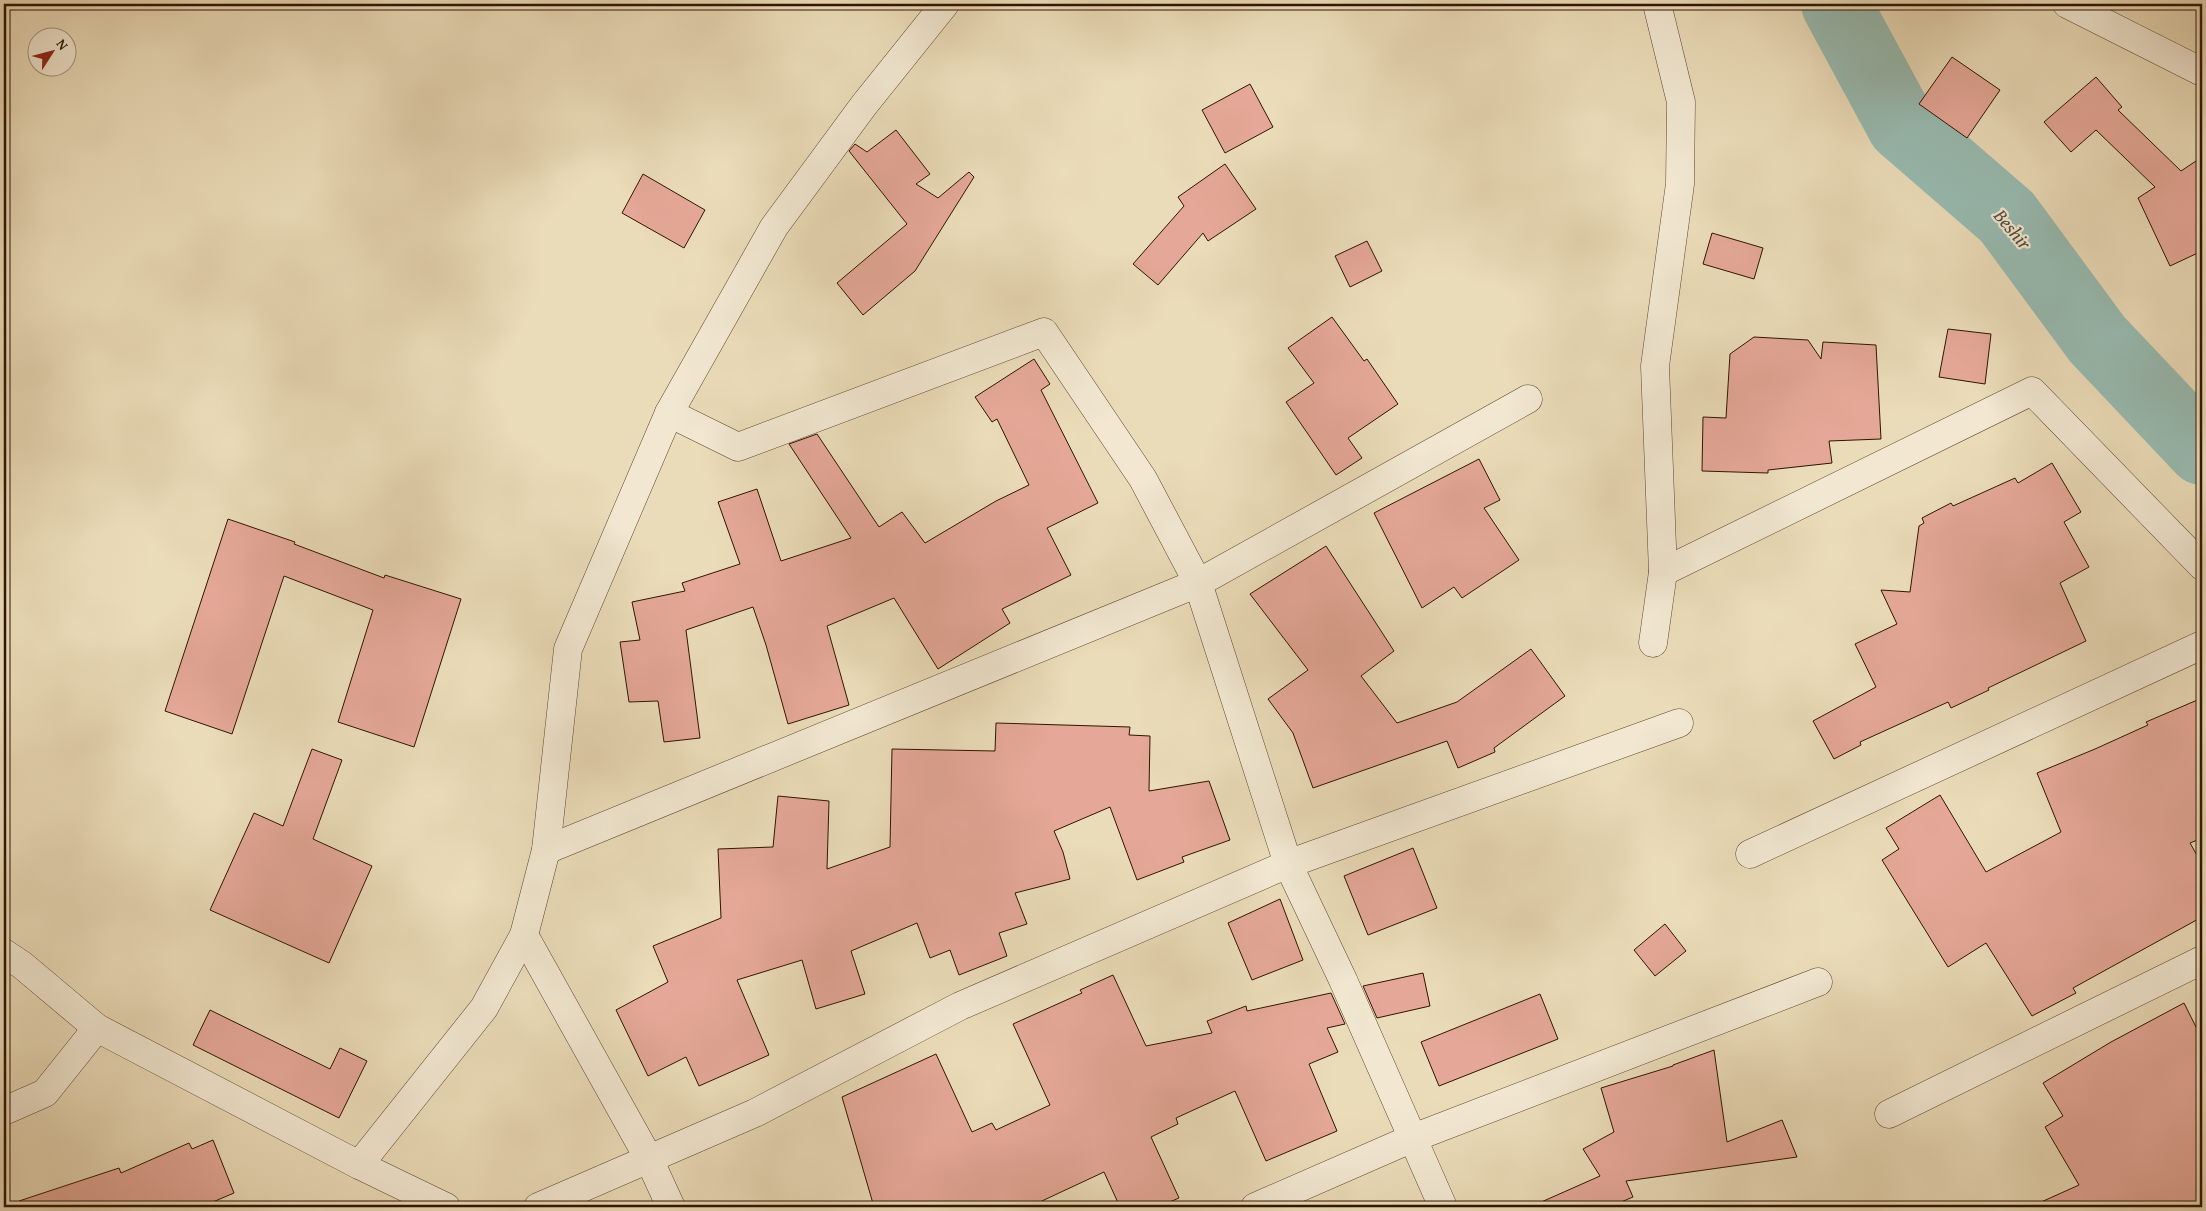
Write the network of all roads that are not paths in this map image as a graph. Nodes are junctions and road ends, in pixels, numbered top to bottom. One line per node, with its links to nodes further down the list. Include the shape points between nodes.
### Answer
1 (945, 4): 6 (street, via 864,105 774,227)
2 (1657, 4): 8 (street, via 1681,102 1680,184 1655,366)
3 (2068, 4): 4 (street)
4 (2202, 72)
5 (1528, 399): 9 (street)
6 (669, 413): 9 (street, via 738,448 1044,332 1143,479); 13 (street, via 568,649)
7 (2202, 566): 8 (street, via 2032,391)
8 (1663, 572): 10 (street)
9 (1198, 583): 13 (street); 15 (street)
10 (1653, 643)
11 (2202, 645): 14 (street)
12 (1678, 723): 15 (street)
13 (546, 850): 16 (street)
14 (1750, 854)
15 (1288, 864): 23 (street); 24 (street, via 960,1006 755,1113)
16 (524, 935): 24 (street); 25 (street, via 484,1008)
17 (4, 953): 20 (street)
18 (2202, 960): 22 (street)
19 (1818, 982): 23 (street)
20 (97, 1028): 21 (street, via 45,1093); 25 (street)
21 (4, 1111)
22 (1889, 1114)
23 (1413, 1138): 29 (street); 30 (street)
24 (650, 1159): 27 (street); 28 (street)
25 (359, 1165): 26 (street)
26 (446, 1207)
27 (538, 1207)
28 (671, 1207)
29 (1255, 1207)
30 (1444, 1207)

